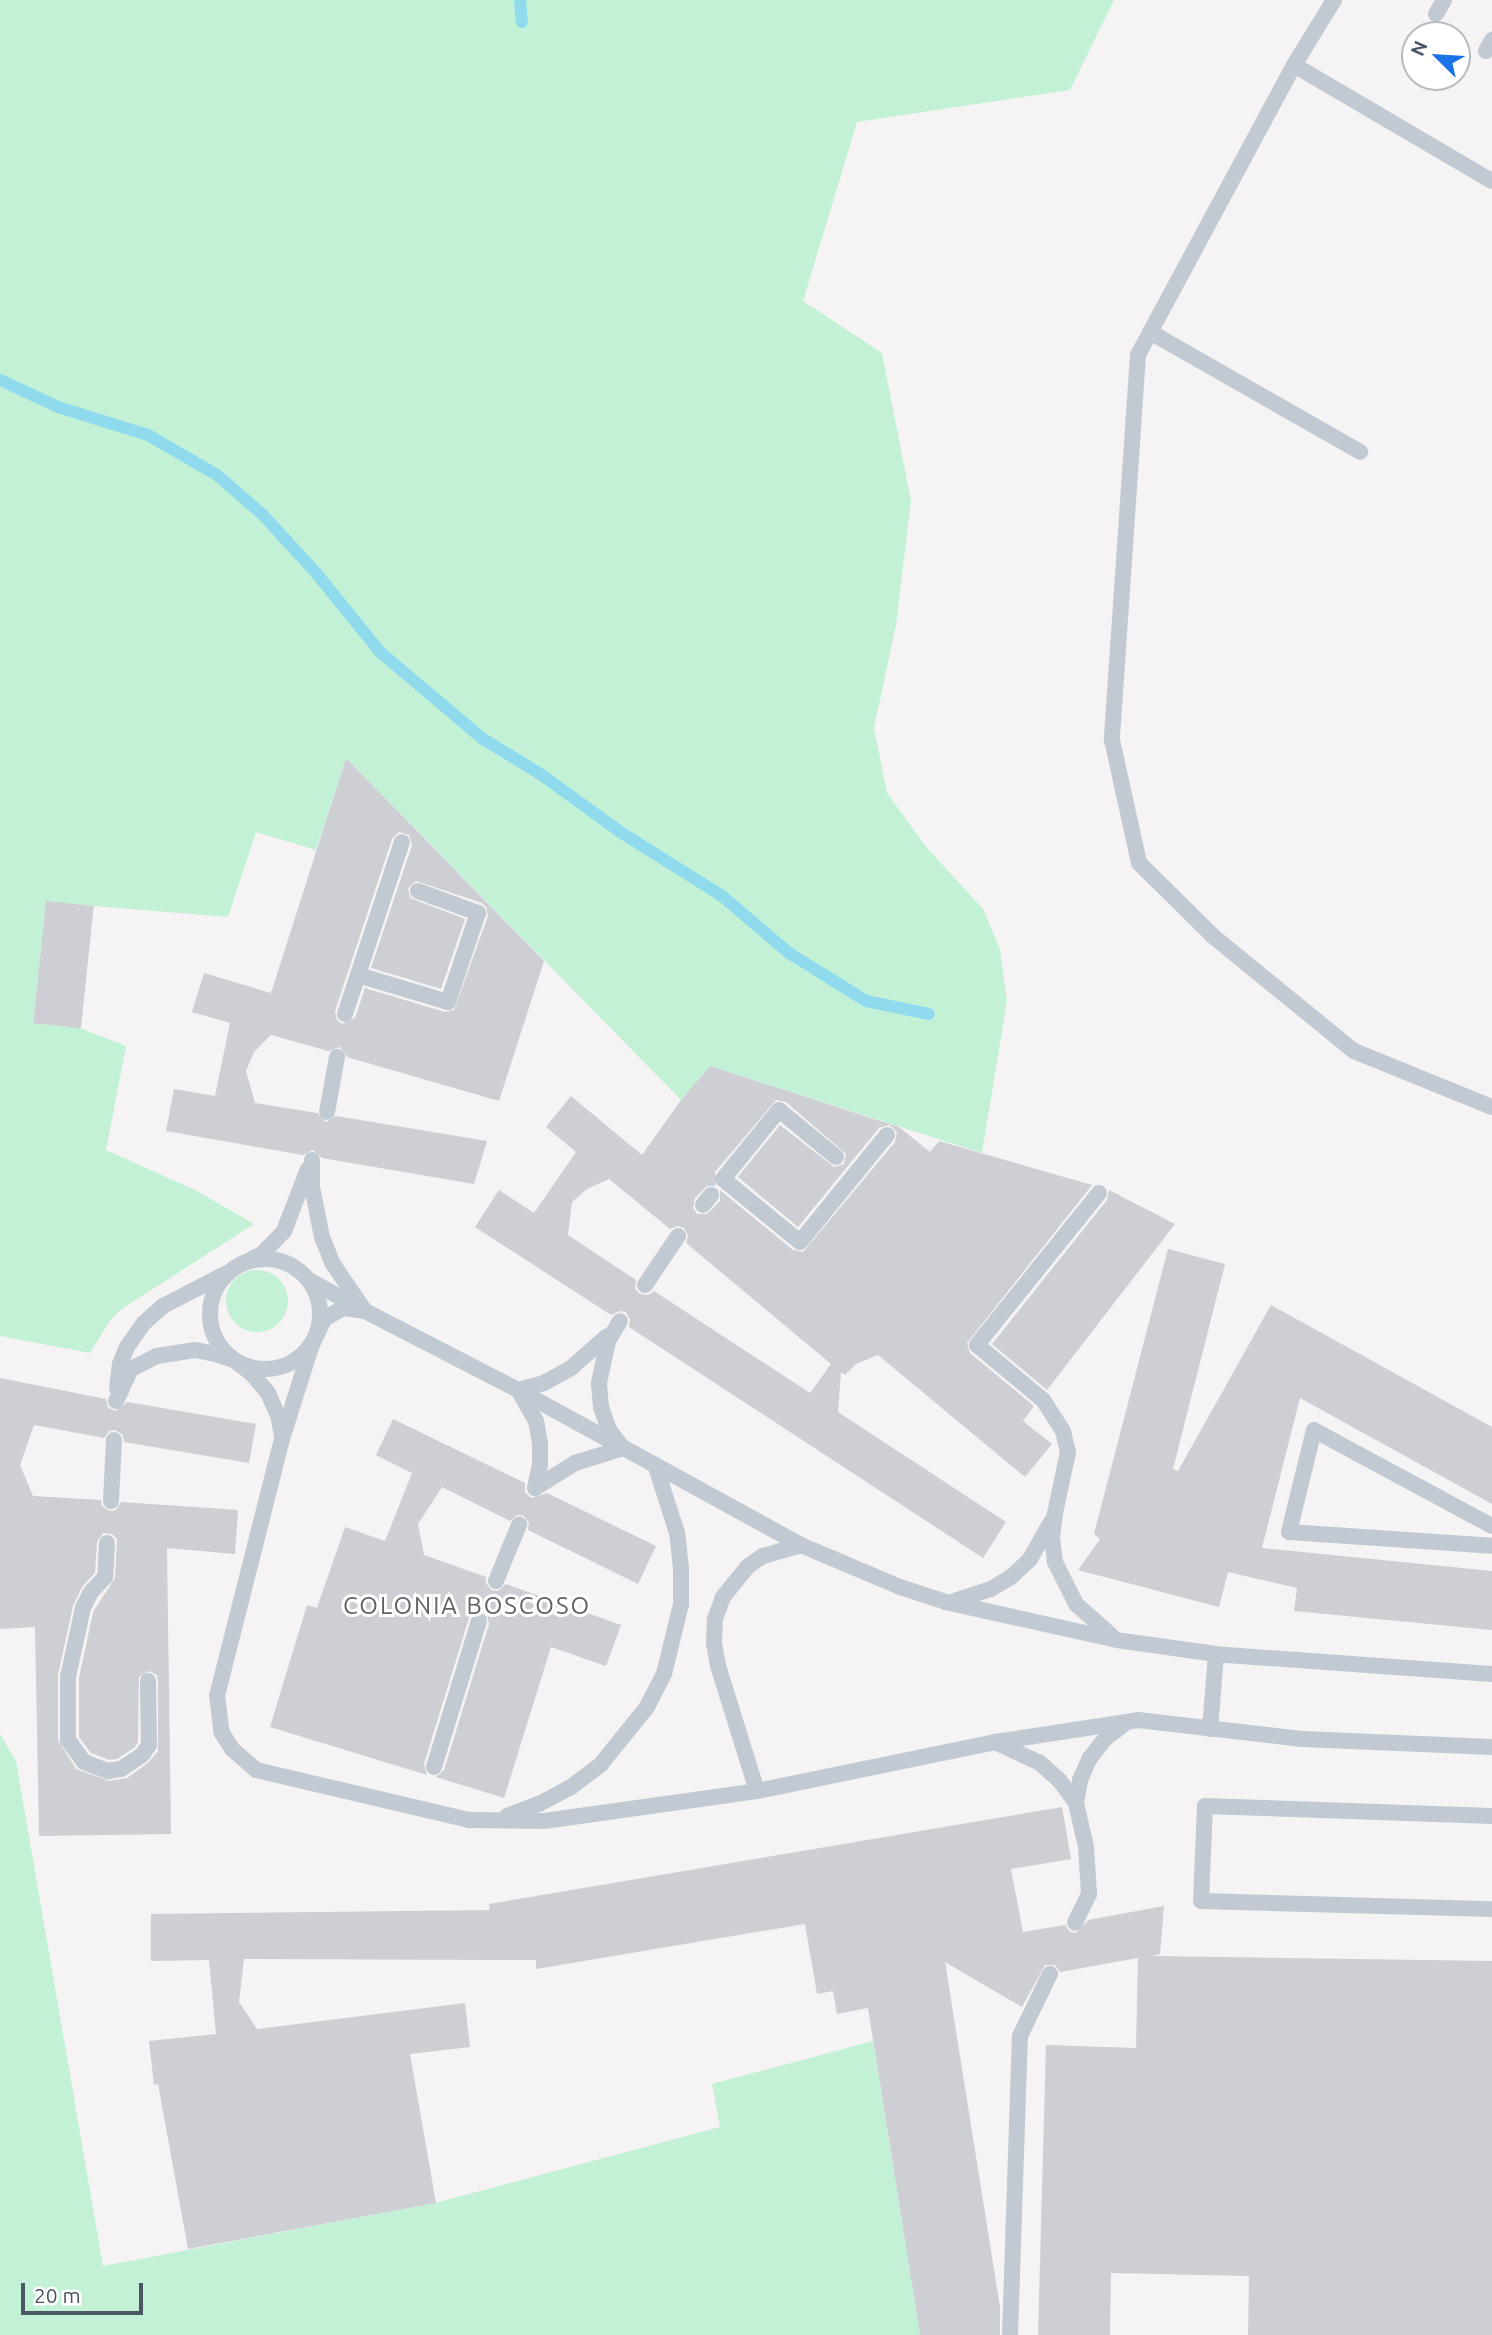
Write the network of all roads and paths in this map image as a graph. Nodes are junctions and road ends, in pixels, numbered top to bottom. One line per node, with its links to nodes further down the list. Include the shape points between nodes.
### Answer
1 (1334, 0): 2 (lane)
2 (1294, 65): 3 (lane); 4 (lane)
3 (1492, 181)
4 (1150, 332): 5 (lane); 11 (lane, via 1138,355 1112,740 1139,863 1214,937 1354,1051)
5 (1360, 452)
6 (402, 842): 8 (lane)
7 (418, 891): 8 (lane, via 478,913 448,1002)
8 (358, 975): 9 (lane)
9 (345, 1014)
10 (337, 1056): 12 (lane)
11 (1492, 1107)
12 (327, 1112)
13 (887, 1135): 14 (lane, via 800,1242 723,1179 779,1110)
14 (836, 1157)
15 (1099, 1193): 30 (lane, via 976,1345 1043,1399 1063,1431 1068,1452)
16 (678, 1236): 20 (lane)
17 (247, 1262): 18 (lane); 19 (lane, via 268,1259 288,1264); 21 (lane, via 262,1254 284,1231 312,1160 322,1237)
18 (229, 1272): 23 (lane, via 216,1289 210,1309 212,1330 222,1349); 23 (lane, via 163,1306 144,1323 120,1364 116,1401 131,1369 158,1356 196,1350)
19 (304, 1278): 21 (lane); 22 (lane, via 316,1292)
20 (645, 1285)
21 (365, 1311): 22 (lane, via 334,1311); 24 (lane)
22 (318, 1329): 23 (lane, via 310,1347 295,1361 276,1369); 25 (lane)
23 (237, 1363): 25 (lane, via 268,1393)
24 (519, 1390): 27 (lane); 27 (lane, via 536,1421 540,1443 535,1488 575,1462); 27 (lane, via 571,1368 620,1321 608,1341 599,1383 609,1430)
25 (282, 1439): 51 (lane, via 217,1695 222,1732 244,1760 272,1775)
26 (114, 1440): 29 (lane)
27 (623, 1448): 28 (lane)
28 (654, 1464): 34 (lane); 51 (lane, via 677,1533 681,1592 664,1674 647,1707 601,1764 571,1787 505,1817)
29 (111, 1501)
30 (1055, 1513): 37 (lane, via 1044,1537 1011,1577 970,1598); 39 (lane, via 1055,1562 1064,1585 1076,1604)
31 (519, 1525): 36 (lane)
32 (1492, 1526): 35 (lane, via 1314,1430 1289,1532)
33 (107, 1544): 42 (lane, via 105,1577 83,1608 73,1642 68,1740 74,1753 108,1771 121,1769 142,1755 149,1745)
34 (801, 1545): 37 (lane); 48 (lane, via 763,1556 747,1567 729,1589 715,1619 713,1643 718,1666)
35 (1492, 1546)
36 (496, 1581)
37 (946, 1602): 39 (lane)
38 (479, 1622): 47 (lane)
39 (1117, 1640): 40 (lane)
40 (1216, 1654): 41 (lane); 44 (lane)
41 (1492, 1674)
42 (148, 1681)
43 (1124, 1724): 44 (lane, via 1138,1720); 45 (lane); 49 (lane, via 1090,1758)
44 (1210, 1729): 46 (lane, via 1302,1739)
45 (995, 1742): 48 (lane); 49 (lane, via 1040,1763)
46 (1492, 1747)
47 (434, 1767)
48 (757, 1791): 51 (lane, via 544,1821)
49 (1076, 1803): 53 (lane, via 1086,1847 1089,1894)
50 (1492, 1816): 52 (lane, via 1205,1806 1201,1900)
51 (470, 1820)
52 (1492, 1909)
53 (1075, 1923)
54 (1050, 1974): 55 (lane, via 1020,2036)
55 (1010, 2335)

